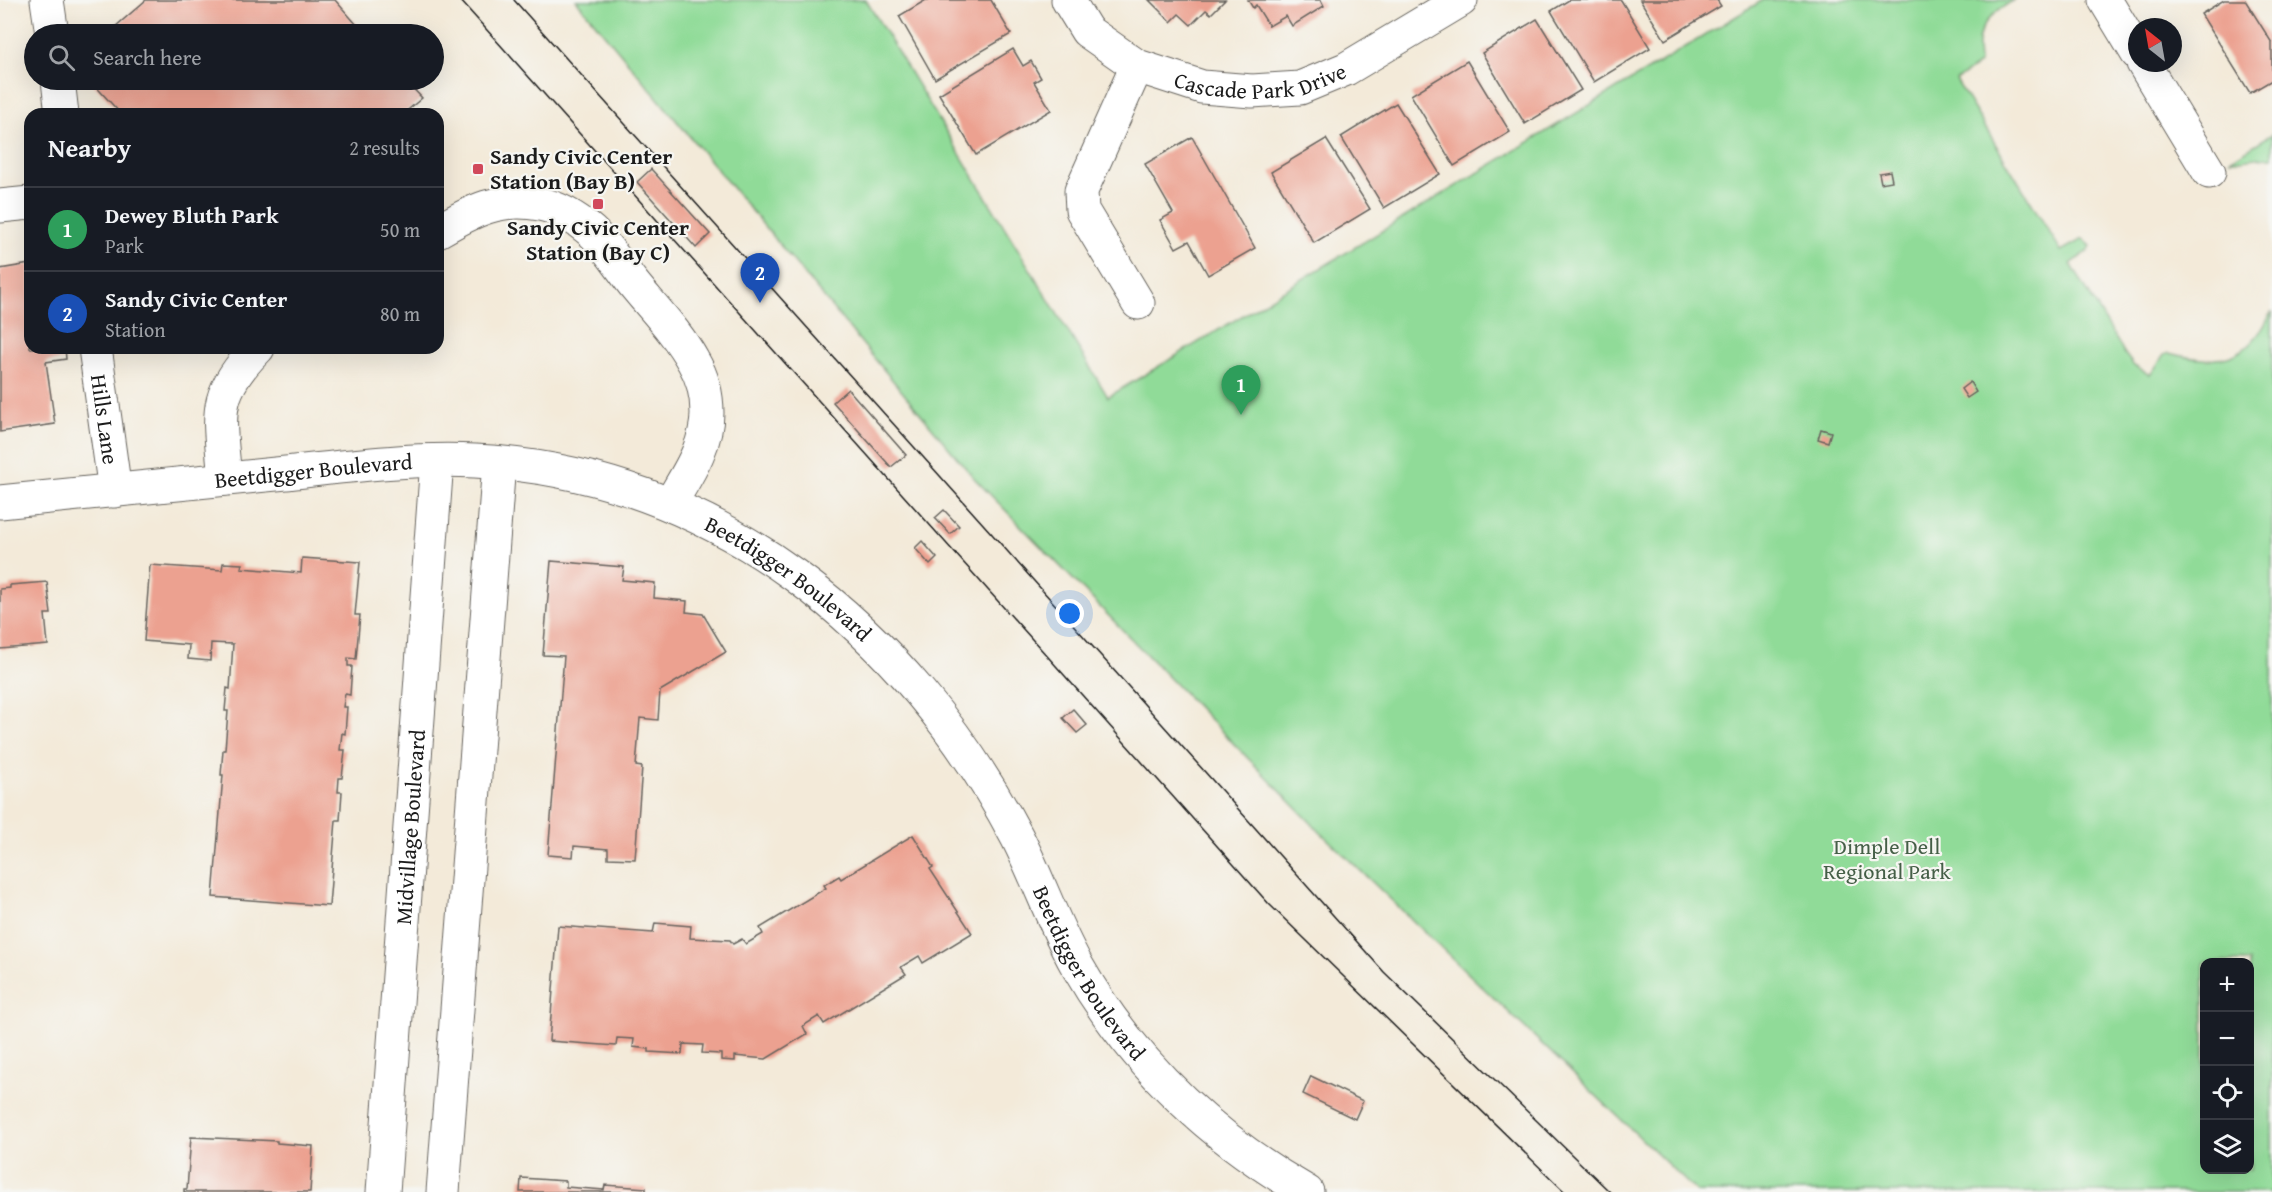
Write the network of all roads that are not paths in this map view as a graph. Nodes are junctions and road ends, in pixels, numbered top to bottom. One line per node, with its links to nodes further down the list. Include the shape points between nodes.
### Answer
1 (47, 0): 5 (street)
2 (1068, 0): 7 (street, Cascade Park Drive, via 1088,31)
3 (1461, 0): 7 (street, Cascade Park Drive, via 1346,69 1300,88 1252,91 1202,87)
4 (2105, 0): 6 (street)
5 (51, 24)
6 (2128, 38)
7 (1137, 66): 15 (street, via 1080,190 1080,201)
8 (2148, 72): 11 (street)
9 (59, 90): 10 (street)
10 (61, 108)
11 (2209, 172)
12 (24, 204): 13 (street)
13 (0, 206)
14 (444, 228): 23 (street, via 481,208 521,202 562,211 594,234 682,345 700,376 707,412 705,431 699,451)
15 (1138, 303)
16 (95, 354): 21 (street, Hills Lane)
17 (253, 354): 20 (street, via 232,379 221,404)
18 (437, 461): 19 (street, Beetdigger Boulevard); 20 (street, Beetdigger Boulevard); 24 (street, Midvillage Boulevard)
19 (499, 463): 23 (street, Beetdigger Boulevard, via 577,474); 25 (street)
20 (225, 479): 21 (street, Beetdigger Boulevard)
21 (115, 491): 22 (street, Beetdigger Boulevard)
22 (0, 502)
23 (670, 504): 26 (street, Beetdigger Boulevard, via 767,555 843,611 880,647 914,685 996,799 1075,963 1105,1013 1137,1054 1168,1088 1238,1149)
24 (383, 1192)
25 (443, 1192)
26 (1307, 1192)

